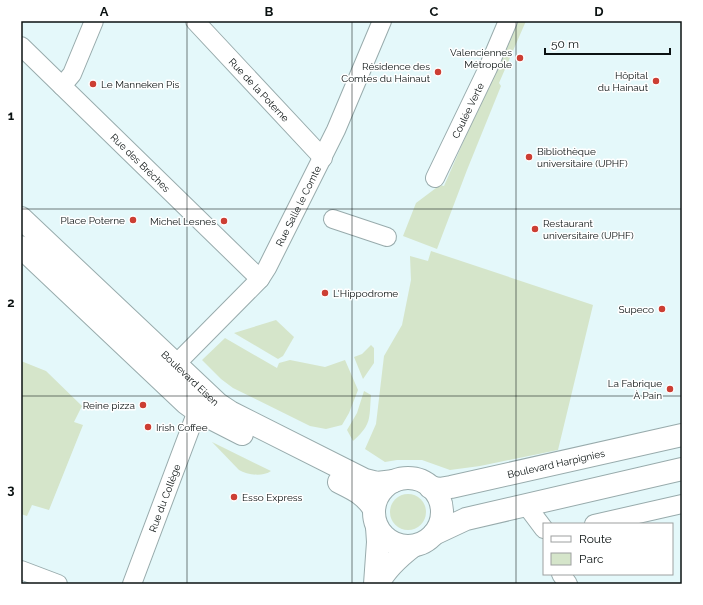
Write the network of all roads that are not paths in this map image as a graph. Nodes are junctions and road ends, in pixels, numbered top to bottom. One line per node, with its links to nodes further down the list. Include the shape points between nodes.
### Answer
1 (94, 21): 6 (street, via 72,74)
2 (195, 21): 7 (street, Rue de la Poterne)
3 (382, 21): 7 (street, Rue Salle le Comte)
4 (508, 21): 8 (street, Coulée Verte)
5 (21, 46): 6 (street, Rue des Brèches)
6 (62, 86): 13 (street, Rue des Brèches)
7 (323, 158): 13 (street, Rue Salle le Comte)
8 (435, 178)
9 (21, 218): 14 (main road, Boulevard Eisen)
10 (333, 218): 11 (street)
11 (387, 237)
12 (21, 248): 15 (main road, Boulevard Eisen)
13 (260, 279): 14 (street, Rue Salle le Comte)
14 (176, 364): 18 (main road, Boulevard Eisen, via 230,412 365,480 377,483)
15 (196, 411): 22 (main road, Boulevard Eisen, via 358,491 368,500); 30 (street, Rue du Collège)
16 (682, 435): 19 (main road, Boulevard Harpignies, via 451,488)
17 (682, 469): 21 (main road)
18 (394, 482): 19 (main road, via 413,479); 22 (main road, via 386,486 375,502)
19 (430, 487): 25 (main road, via 438,498 441,510 441,520)
20 (682, 504): 23 (street)
21 (526, 505): 24 (street); 25 (main road, via 466,519)
22 (375, 518): 26 (main road, via 384,537 404,546); 31 (main road, via 378,538)
23 (598, 523)
24 (543, 528)
25 (434, 534): 26 (main road)
26 (413, 546): 32 (main road, via 402,554)
27 (21, 570): 29 (street)
28 (562, 575): 33 (street)
29 (58, 584)
30 (132, 584)
31 (375, 584)
32 (378, 584)
33 (568, 584)

